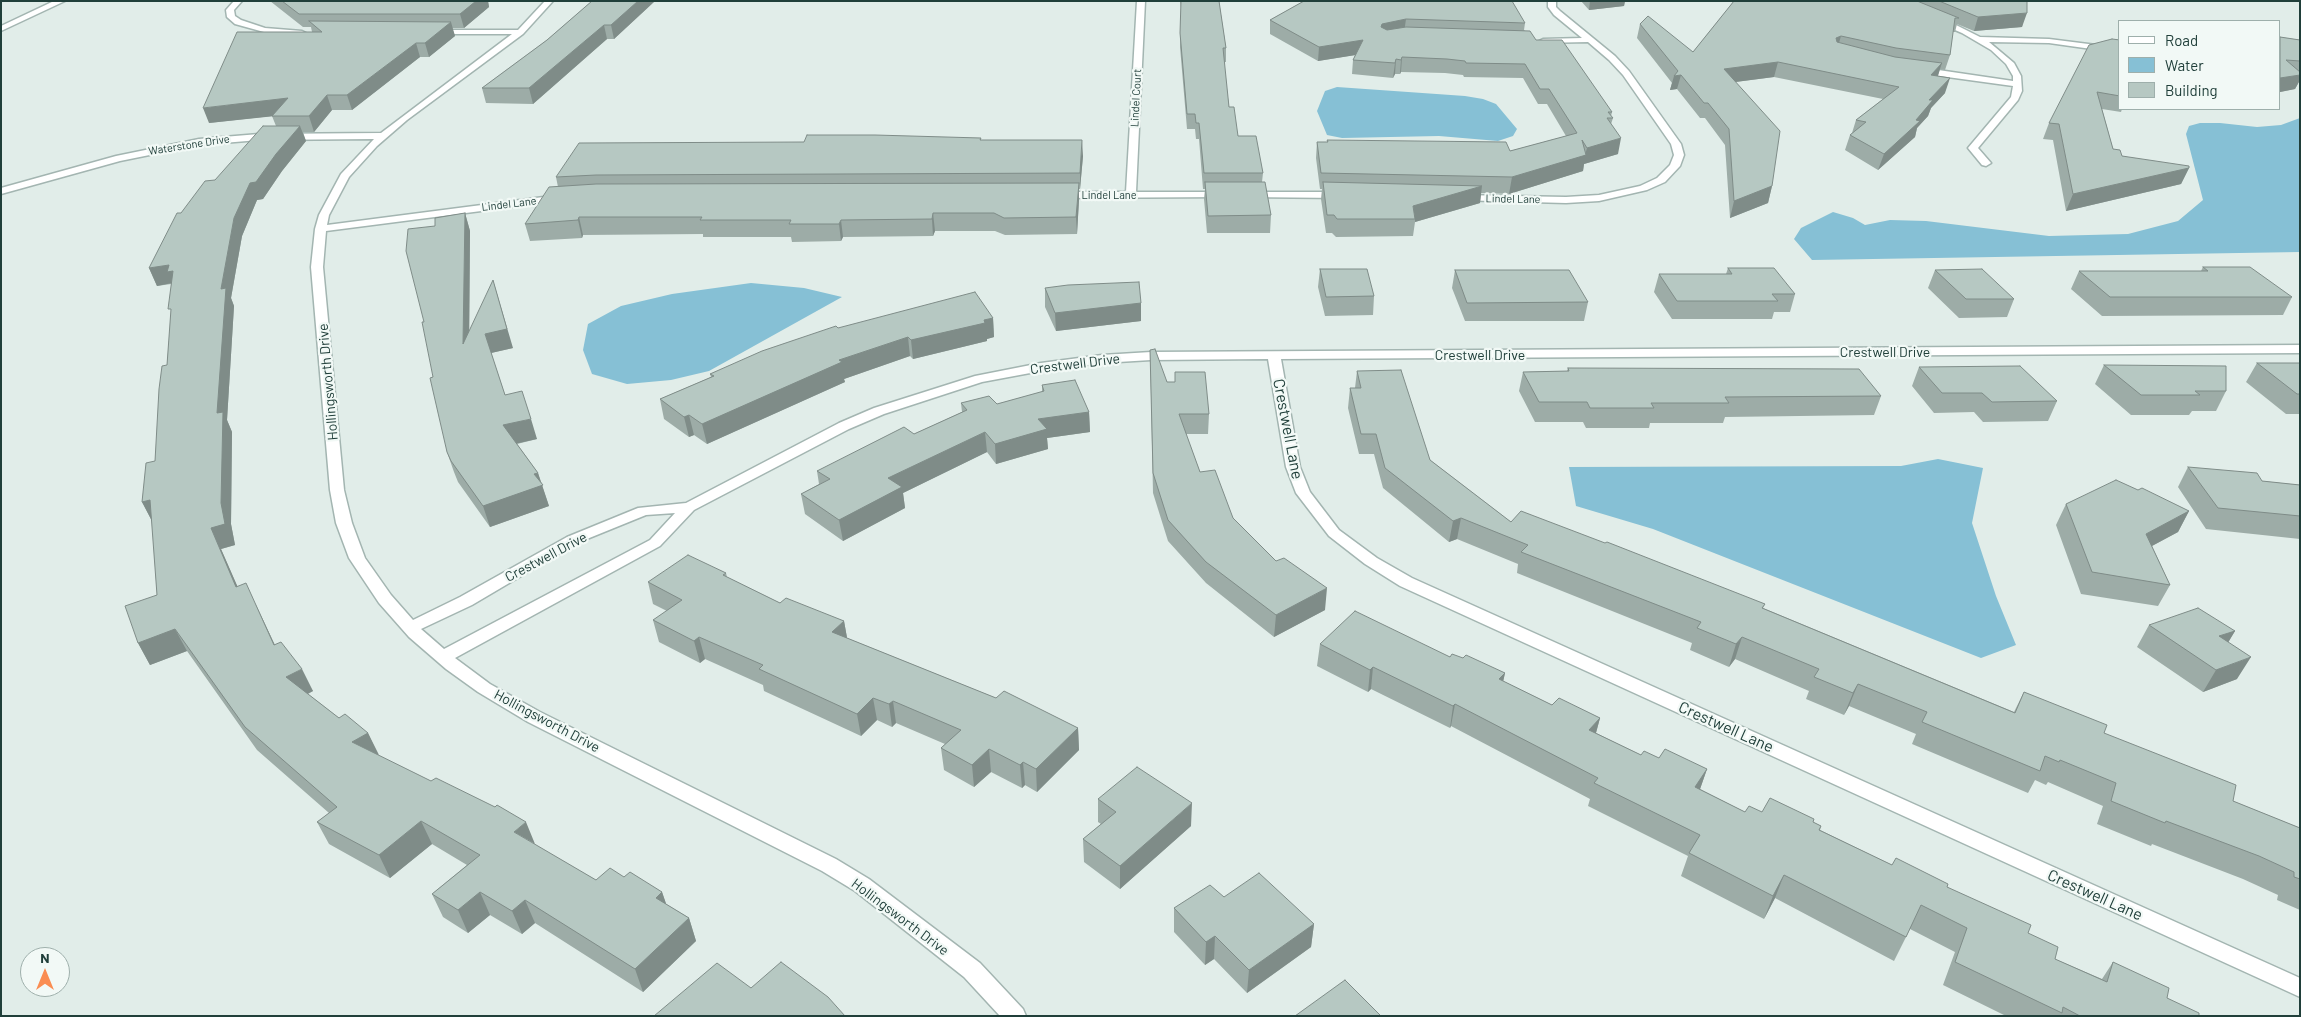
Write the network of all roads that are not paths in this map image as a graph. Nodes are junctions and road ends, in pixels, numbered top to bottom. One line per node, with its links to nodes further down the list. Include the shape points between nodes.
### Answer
1 (61, 1): 7 (street)
2 (238, 1): 10 (street, via 230,10 231,17 245,26)
3 (549, 1): 9 (street, Hollingsworth Drive)
4 (1141, 1): 21 (street, Lindel Court)
5 (1552, 1): 12 (street, via 1557,13)
6 (1930, 16): 11 (street)
7 (1, 29)
8 (424, 32): 9 (street)
9 (520, 32): 17 (street, Hollingsworth Drive)
10 (314, 33)
11 (1980, 39): 14 (street, via 2054,41); 16 (street, via 2010,63)
12 (1589, 40): 13 (street); 24 (street, Lindel Lane, via 1626,73 1674,140 1679,155 1675,166 1661,180 1643,188 1599,198)
13 (1531, 41)
14 (2118, 52)
15 (1906, 69): 16 (street)
16 (2018, 84): 18 (street, via 2015,98 1973,148)
17 (382, 136): 19 (street, Waterstone Drive, via 259,137 199,142 119,158); 25 (street, Hollingsworth Drive, via 342,180)
18 (1986, 163)
19 (1, 191)
20 (1051, 195): 21 (street, Lindel Lane)
21 (1131, 195): 22 (street, Lindel Lane)
22 (1354, 195)
23 (571, 198): 25 (street, Lindel Lane, via 526,201)
24 (1444, 198)
25 (320, 229): 29 (street, Hollingsworth Drive, via 317,267 340,506 353,549 367,575)
26 (2300, 349): 27 (street, Crestwell Drive)
27 (1274, 356): 28 (street, Crestwell Drive, via 1102,359 980,379 867,416); 31 (street, Crestwell Lane, via 1293,467 1303,493 1334,534 1371,562 1406,582)
28 (689, 506): 29 (street, Crestwell Drive, via 643,511 572,540 466,601); 30 (street, Crestwell Drive, via 655,543 498,630)
29 (410, 628): 30 (street, Hollingsworth Drive)
30 (442, 657): 32 (street, Hollingsworth Drive, via 507,703 830,865 862,885 972,970)
31 (2300, 988)
32 (1015, 1016)

